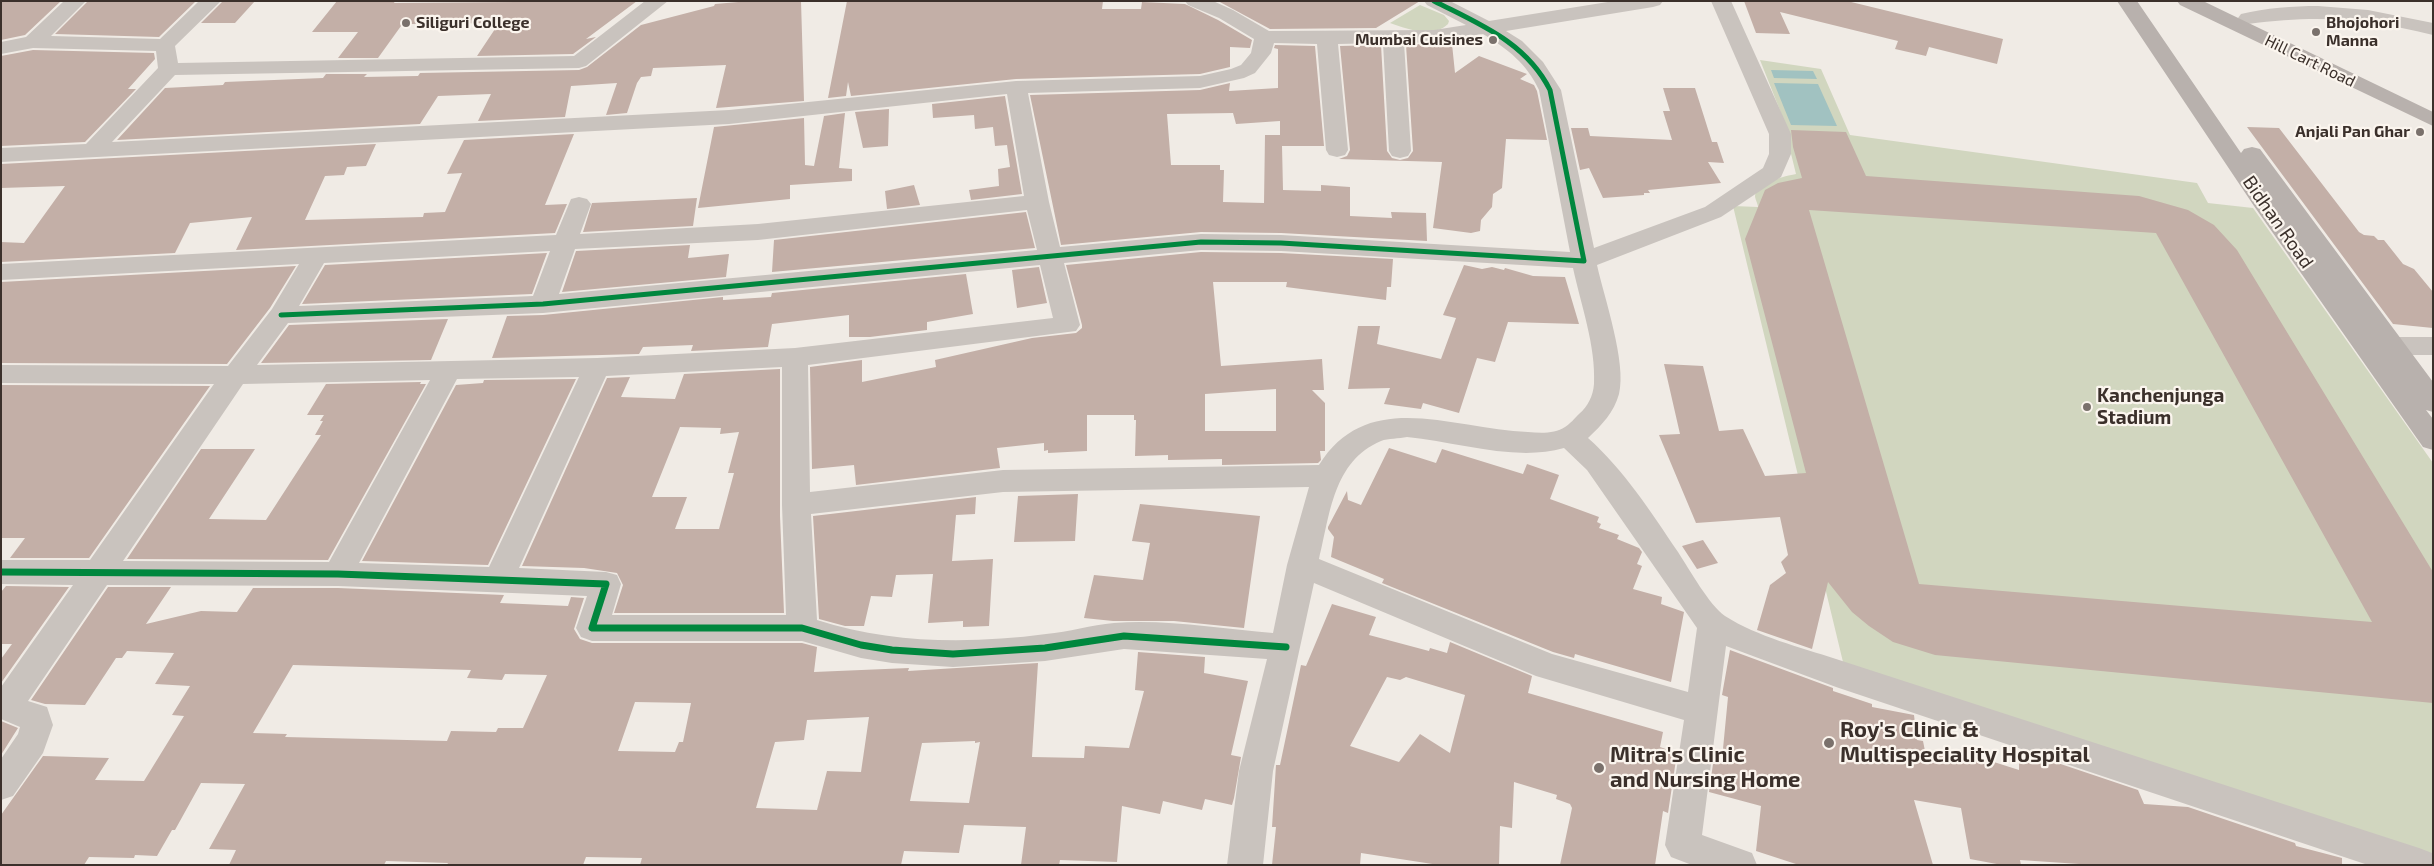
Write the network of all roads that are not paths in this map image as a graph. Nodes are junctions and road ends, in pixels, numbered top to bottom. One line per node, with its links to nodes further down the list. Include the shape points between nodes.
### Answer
1 (76, 1): 17 (street)
2 (211, 1): 18 (street)
3 (658, 1): 20 (street, via 579,62)
4 (1195, 1): 14 (street, via 1226,14)
5 (1434, 1): 13 (street)
6 (1653, 1): 13 (street)
7 (1721, 1): 33 (street, via 1780,134 1780,154 1773,172 1713,212)
8 (2187, 1): 23 (main road, Hill Cart Road)
9 (2214, 1): 11 (main road, Hill Cart Road)
10 (2139, 4): 37 (main road, Bidhan Road, via 2262,201); 38 (main road, Bidhan Road, via 2195,75)
11 (2248, 18): 12 (street, via 2325,12); 22 (main road, Hill Cart Road)
12 (2429, 25)
13 (1487, 28): 16 (street); 33 (street, via 1518,48 1536,66 1550,90)
14 (1265, 37): 15 (street); 21 (street, via 1254,64 1237,74 1220,78 1178,84)
15 (1327, 38): 16 (street); 24 (street)
16 (1393, 38): 26 (street)
17 (33, 42): 18 (street); 19 (street)
18 (165, 45): 20 (street)
19 (1, 48)
20 (169, 69): 25 (street)
21 (1016, 88): 25 (street, via 730,117); 28 (street)
22 (2433, 106)
23 (2433, 120)
24 (1337, 150)
25 (92, 151): 27 (street)
26 (1400, 151)
27 (1, 155)
28 (1036, 202): 30 (street, via 758,232); 32 (street)
29 (579, 204): 30 (street)
30 (566, 241): 31 (street); 35 (street)
31 (317, 255): 34 (street); 36 (street)
32 (1049, 257): 33 (street, via 1201,242 1281,243); 35 (street); 40 (street, via 1067,325)
33 (1584, 261): 46 (street, via 1607,380 1603,402 1589,425)
34 (1, 272)
35 (543, 304): 36 (street)
36 (281, 315): 44 (street)
37 (2364, 344): 38 (main road); 47 (main road, Bidhan Road)
38 (2392, 346): 39 (street); 45 (main road, Bidhan Road)
39 (2433, 346)
40 (795, 357): 41 (street); 49 (street)
41 (597, 367): 42 (street); 54 (street)
42 (449, 370): 44 (street); 53 (street)
43 (1, 374): 44 (street)
44 (235, 375): 52 (street)
45 (2433, 402)
46 (1570, 437): 48 (street, via 1526,443 1435,429 1399,427 1370,432 1350,447); 55 (street, via 1597,462)
47 (2433, 440)
48 (1326, 476): 49 (street, via 1003,481); 50 (street)
49 (796, 505): 56 (street)
50 (1302, 565): 57 (street); 58 (street, via 1547,666)
51 (1, 572): 52 (street)
52 (100, 572): 53 (street); 59 (street, via 12,698 10,707 35,717 37,728 32,743)
53 (338, 574): 54 (street)
54 (499, 579): 56 (street, via 606,584 592,628)
55 (1712, 625): 58 (street); 62 (street, via 1836,673)
56 (802, 628): 57 (street, via 855,644 915,652 978,654 1122,636)
57 (1286, 648): 60 (street, via 1256,772)
58 (1700, 710): 61 (street, via 1683,845)
59 (1, 785)
60 (1245, 865)
61 (1739, 865)
62 (2419, 865)

